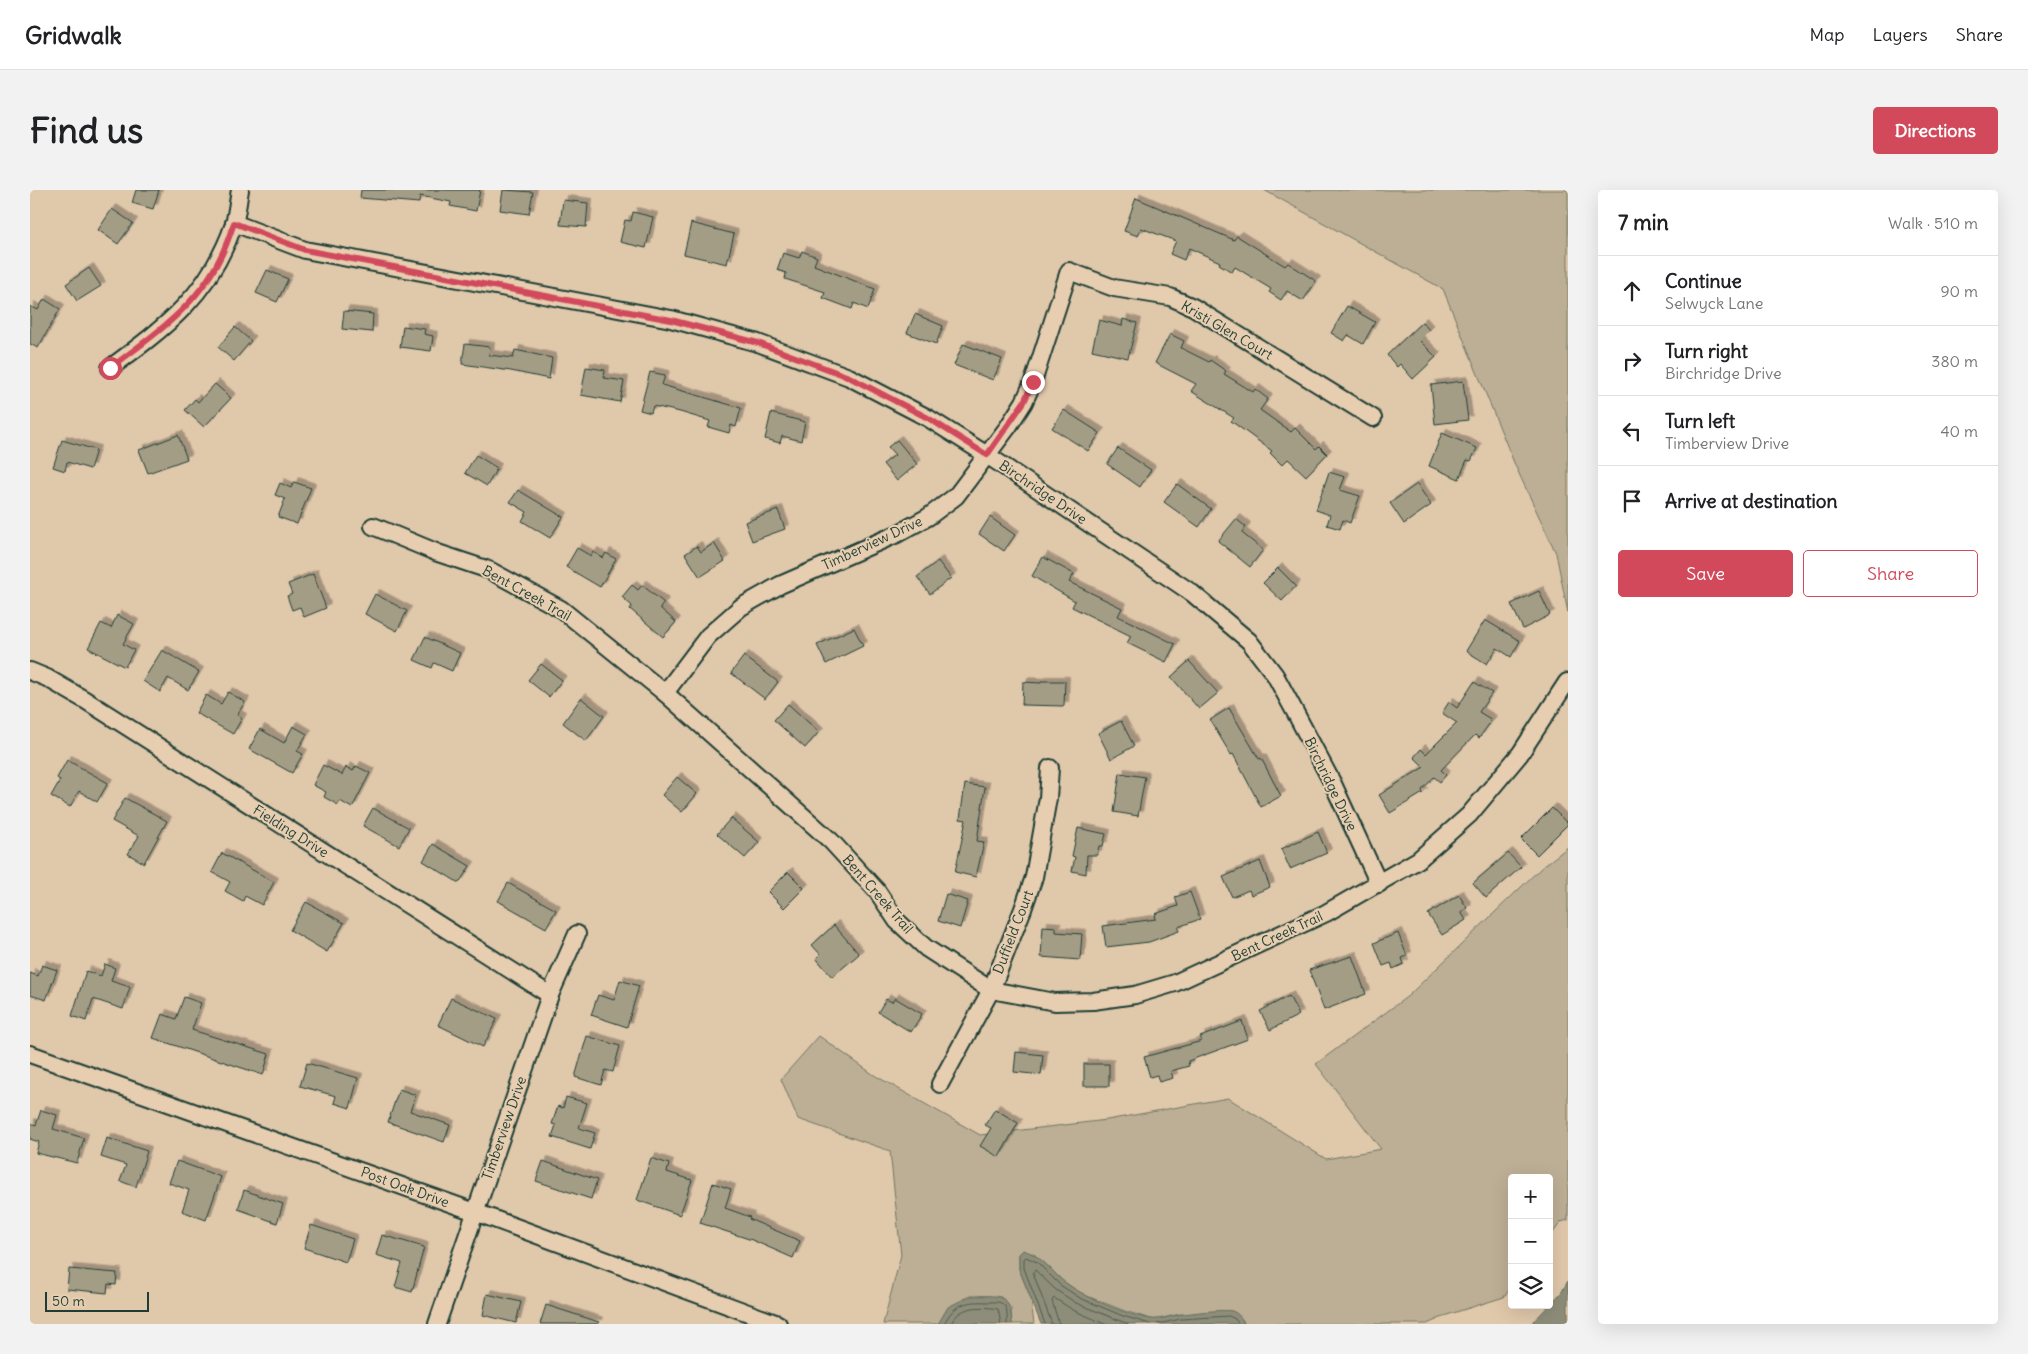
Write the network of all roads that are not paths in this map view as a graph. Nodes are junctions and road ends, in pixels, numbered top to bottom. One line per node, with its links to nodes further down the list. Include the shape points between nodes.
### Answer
1 (240, 190): 2 (street)
2 (234, 223): 4 (street, via 220,260 183,310); 6 (street, Birchridge Drive, via 305,250 671,320 758,343 849,377 928,418)
3 (1069, 271): 5 (street, Kristi Glen Court, via 1114,288 1170,297 1193,307); 6 (street, Timberview Drive, via 1030,389)
4 (110, 368)
5 (1373, 418)
6 (987, 455): 10 (street, Timberview Drive, via 956,496 928,517 897,534 780,585 741,607 708,636); 12 (street, Birchridge Drive, via 1192,593 1250,641 1275,675 1295,712 1333,784)
7 (373, 526): 10 (street, Bent Creek Trail, via 490,570 561,609)
8 (30, 671): 15 (street, Fielding Drive, via 86,700)
9 (1567, 682): 12 (street, Bent Creek Trail, via 1520,754 1469,815 1418,860)
10 (665, 693): 14 (street, Bent Creek Trail, via 831,842 864,876 904,928 926,948)
11 (1050, 768): 14 (street, Duffield Court, via 1034,877)
12 (1379, 884): 14 (street, Bent Creek Trail, via 1326,913 1176,983 1135,995 1055,1002)
13 (577, 934): 15 (street, Timberview Drive)
14 (990, 990): 17 (street, Duffield Court)
15 (550, 995): 18 (street, Timberview Drive)
16 (30, 1054): 18 (street, Post Oak Drive)
17 (940, 1084)
18 (475, 1212): 19 (street, Timberview Drive); 20 (street, Post Oak Drive)
19 (437, 1324)
20 (778, 1324)

